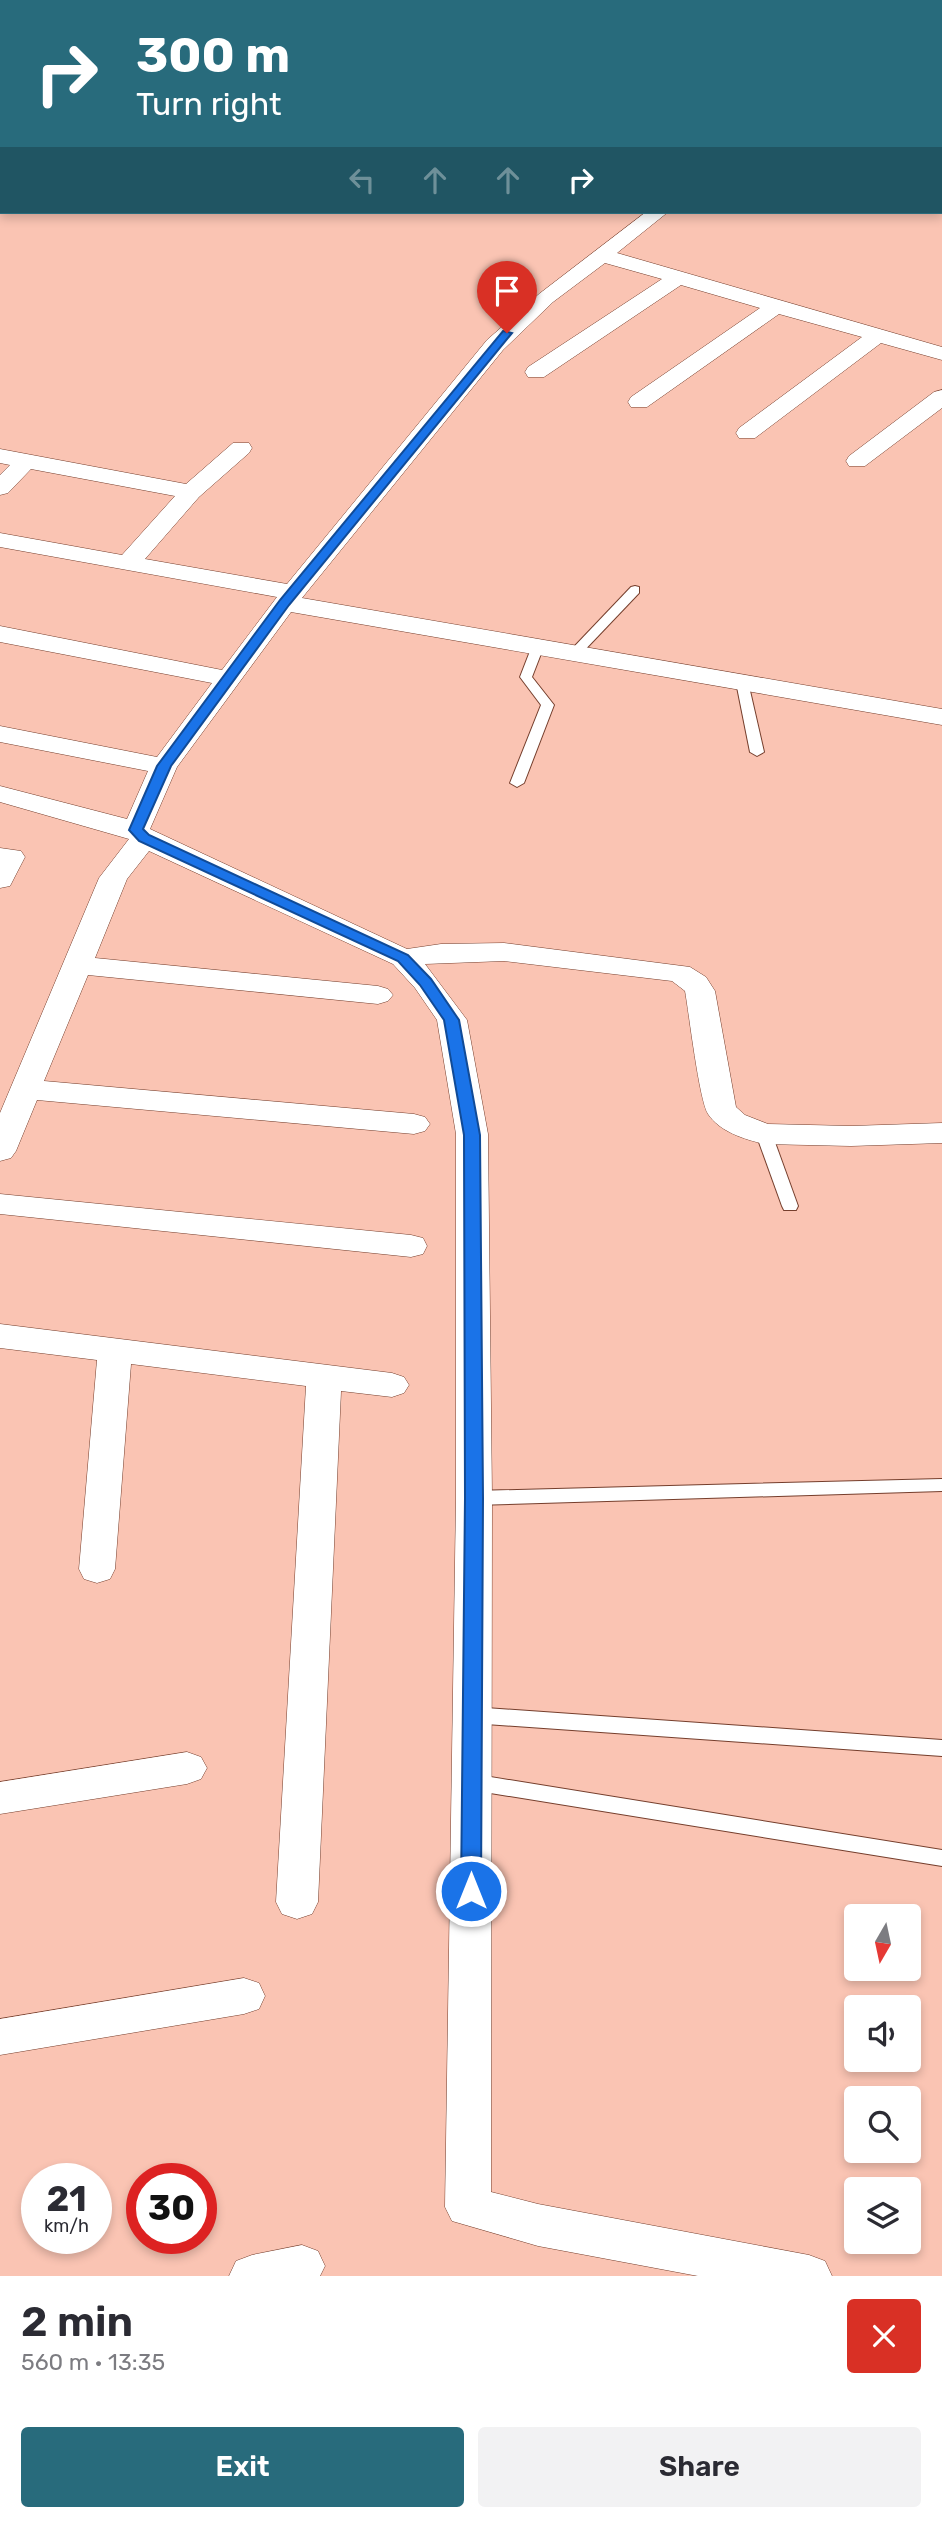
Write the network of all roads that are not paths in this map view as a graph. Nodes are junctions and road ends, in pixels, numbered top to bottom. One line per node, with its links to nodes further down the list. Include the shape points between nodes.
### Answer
1 (655, 214): 2 (street)
2 (600, 255): 3 (street); 20 (street, via 495,345)
3 (676, 278): 4 (street); 7 (street)
4 (775, 307): 5 (street); 9 (street)
5 (877, 336): 6 (street); 10 (street)
6 (942, 354)
7 (536, 372)
8 (942, 397): 14 (street)
9 (639, 402)
10 (747, 433)
11 (242, 448): 16 (street)
12 (0, 456): 13 (street)
13 (26, 461): 15 (street); 16 (street)
14 (857, 461)
15 (0, 488)
16 (191, 492): 18 (street)
17 (0, 540): 18 (street)
18 (129, 562): 20 (street)
19 (635, 590): 23 (lane)
20 (289, 598): 22 (street); 24 (street)
21 (0, 634): 24 (street)
22 (538, 646): 23 (street); 30 (lane, via 526,677 548,705)
23 (575, 653): 25 (street)
24 (230, 679): 29 (street)
25 (743, 682): 26 (street); 28 (lane)
26 (942, 717)
27 (0, 734): 29 (street)
28 (757, 751)
29 (164, 766): 32 (street)
30 (517, 783)
31 (0, 794): 32 (street)
32 (140, 834): 35 (street); 36 (street, via 113,878)
33 (0, 856): 34 (street, via 11,857)
34 (0, 880)
35 (403, 958): 41 (street, via 504,952 688,977 703,999 720,1110 734,1122); 51 (street, via 452,1020 472,1135)
36 (77, 965): 37 (street); 38 (street)
37 (378, 995)
38 (26, 1088): 39 (street); 42 (street)
39 (414, 1124)
40 (942, 1133): 41 (street)
41 (764, 1134): 44 (lane)
42 (0, 1151)
43 (0, 1205): 45 (street)
44 (789, 1206)
45 (411, 1246)
46 (0, 1336): 47 (street)
47 (115, 1350): 48 (street); 52 (street)
48 (324, 1377): 49 (street); 59 (street)
49 (392, 1385)
50 (942, 1485): 51 (lane)
51 (474, 1498): 53 (street)
52 (97, 1569)
53 (472, 1714): 54 (lane); 56 (street)
54 (942, 1748)
55 (187, 1768): 57 (street)
56 (472, 1782): 58 (lane); 64 (street, via 468,2207 538,2225)
57 (0, 1798)
58 (942, 1858)
59 (297, 1902)
60 (244, 1996): 61 (street)
61 (0, 2038)
62 (302, 2266): 63 (street)
63 (252, 2276)
64 (809, 2276)

